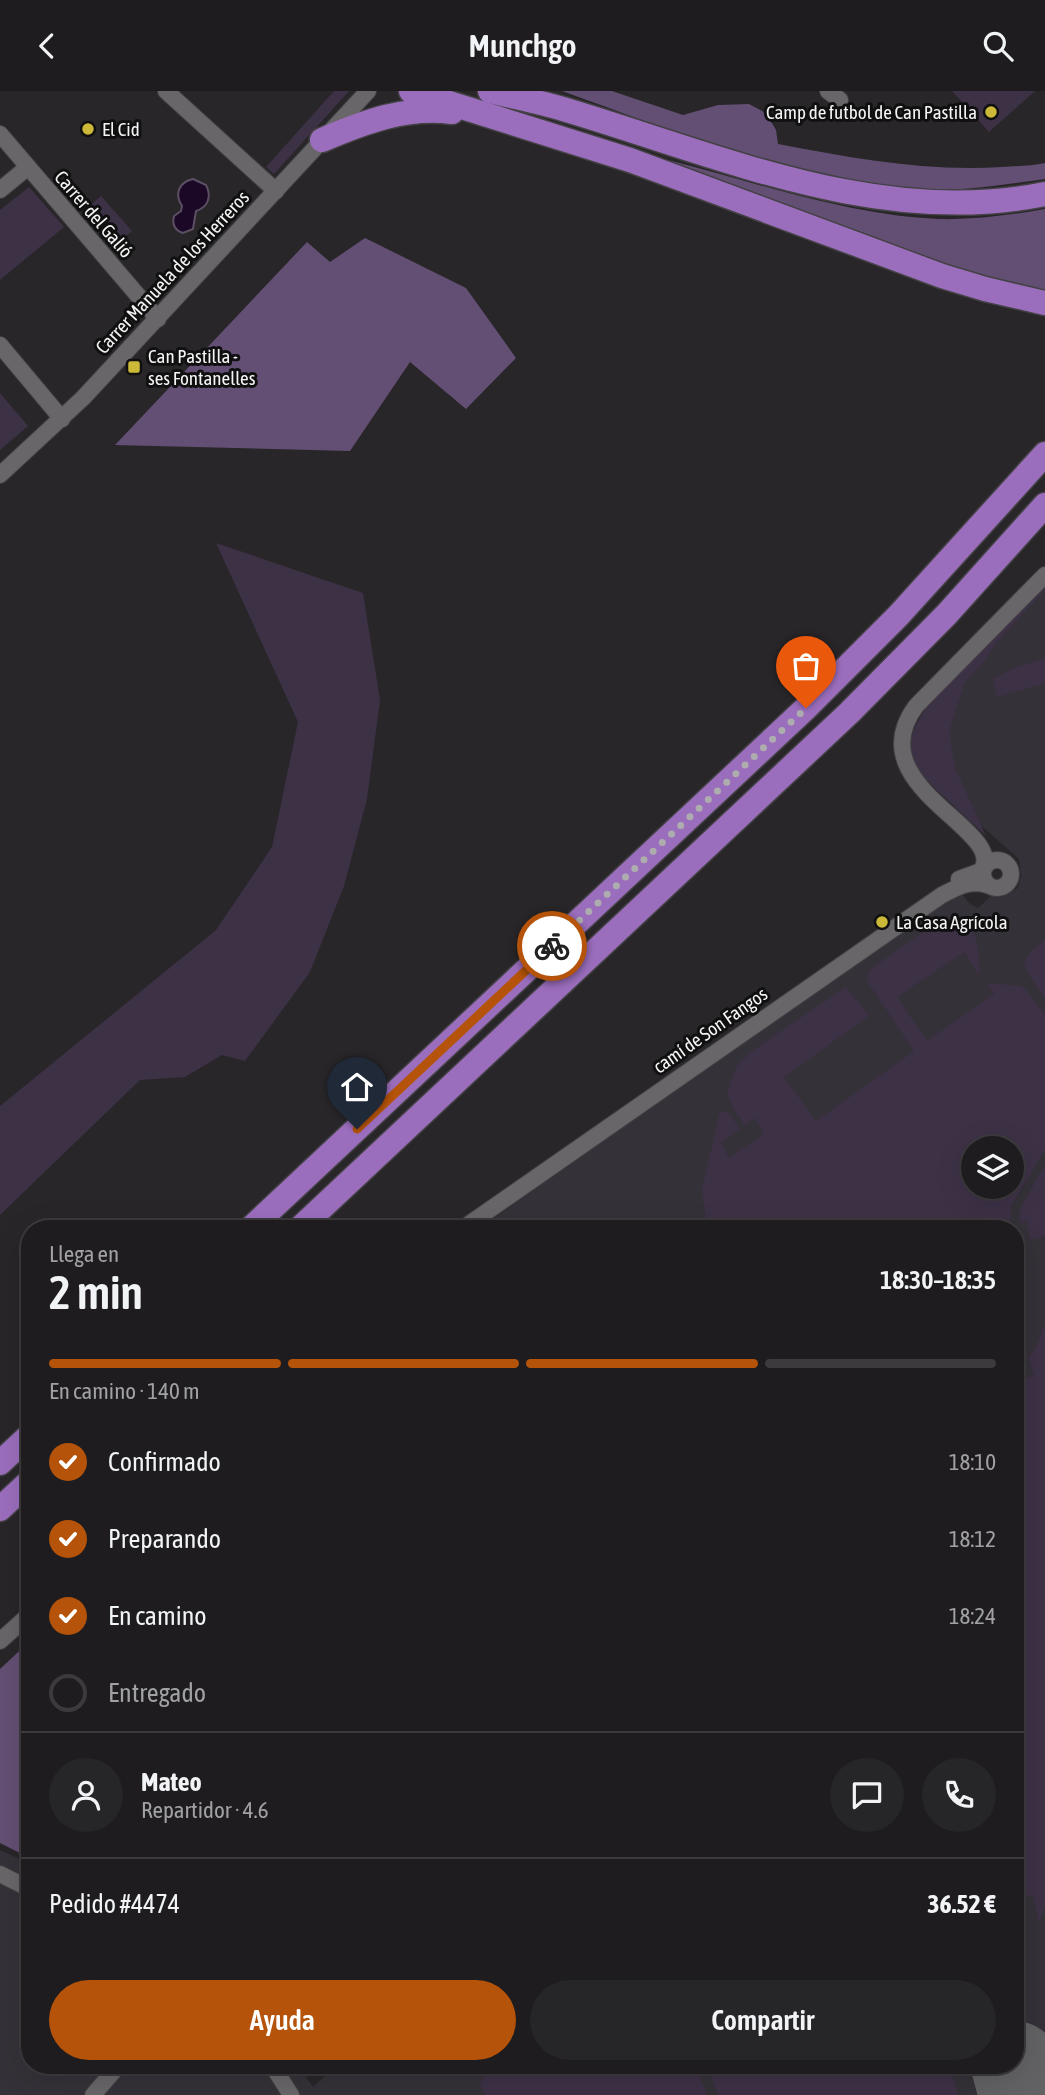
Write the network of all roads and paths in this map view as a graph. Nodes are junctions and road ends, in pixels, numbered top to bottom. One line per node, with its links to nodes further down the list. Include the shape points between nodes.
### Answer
1 (166, 91): 12 (street)
2 (368, 91): 9 (street, Carrer Manuela de los Herreros)
3 (411, 91): 7 (highway)
4 (490, 91): 6 (highway)
5 (522, 91): 6 (highway)
6 (562, 109): 13 (highway, via 751,168 849,192 968,204)
7 (525, 127): 9 (highway, via 448,112 414,112 369,121); 14 (highway, via 630,160 942,276)
8 (0, 134): 10 (street, Carrer del Galió)
9 (322, 140): 12 (street, Carrer Manuela de los Herreros)
10 (28, 167): 11 (street); 15 (street, Carrer del Galió)
11 (0, 190)
12 (276, 191): 15 (street, Carrer Manuela de los Herreros)
13 (1045, 194)
14 (1045, 303)
15 (158, 319): 17 (street, Carrer Manuela de los Herreros)
16 (0, 345): 17 (street)
17 (62, 419): 19 (street, Carrer Manuela de los Herreros)
18 (1045, 454): 25 (highway, via 948,563 815,699)
19 (0, 475)
20 (1045, 505): 26 (highway, via 947,614 840,722)
21 (1045, 575): 22 (street, via 916,706 903,733 902,754 910,775 982,848)
22 (984, 868): 23 (street); 23 (street, via 997,860 1011,871 1006,885); 24 (street, via 957,880)
23 (988, 885): 24 (street, camí de Son Fangos, via 964,884)
24 (942, 895): 27 (street, camí de Son Fangos)
25 (260, 1220)
26 (309, 1220)
27 (475, 1220)
28 (21, 1443): 29 (highway)
29 (0, 1463)
30 (21, 1489): 31 (highway)
31 (0, 1509)
32 (21, 1622): 33 (street)
33 (0, 1641)
34 (0, 1874): 35 (street)
35 (21, 1884)
36 (111, 2074): 38 (street)
37 (278, 2074): 39 (street)
38 (93, 2095)
39 (291, 2095)

